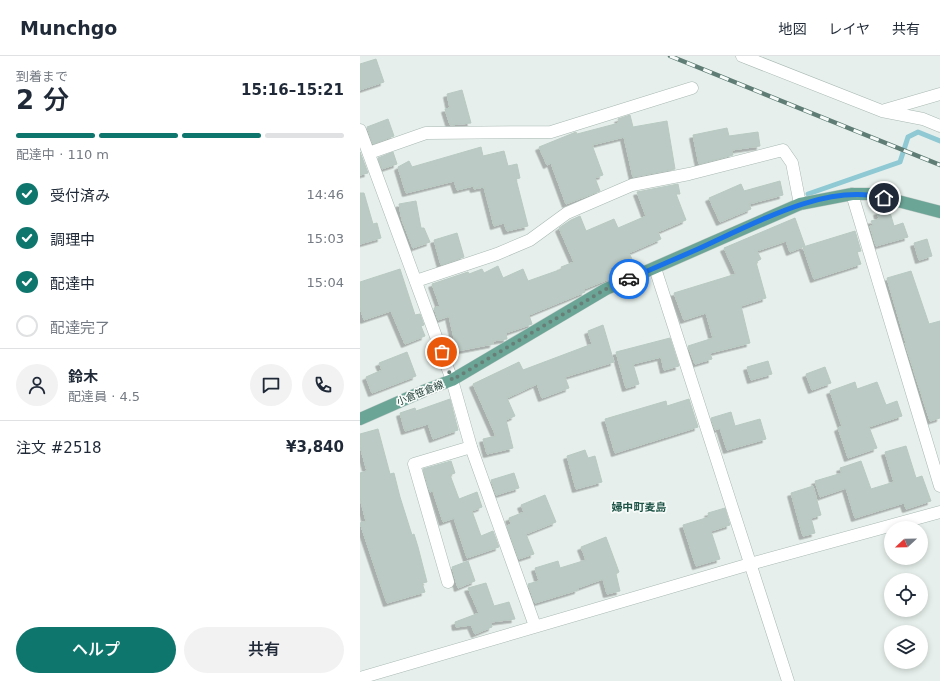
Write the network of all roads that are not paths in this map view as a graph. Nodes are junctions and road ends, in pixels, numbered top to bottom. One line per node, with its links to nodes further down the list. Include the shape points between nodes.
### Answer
1 (749, 57): 4 (street)
2 (692, 88): 7 (street, via 551,132 426,133)
3 (940, 94): 4 (street)
4 (882, 111): 5 (street, via 923,119)
5 (940, 126)
6 (360, 130): 7 (street)
7 (368, 153): 12 (street)
8 (852, 194): 9 (main road, 小倉笹倉線); 10 (main road, 小倉笹倉線, via 870,194); 16 (street)
9 (800, 204): 11 (main road, 小倉笹倉線); 12 (street, via 792,163 783,150 689,174 632,185 567,212 530,240 497,254)
10 (940, 212)
11 (655, 268): 13 (main road, 小倉笹倉線, via 606,289); 19 (street)
12 (416, 281): 13 (street)
13 (452, 380): 14 (main road, 小倉笹倉線); 15 (street)
14 (360, 419)
15 (472, 447): 20 (street, via 414,464); 21 (street)
16 (935, 452): 17 (street)
17 (940, 486)
18 (940, 512): 19 (street)
19 (750, 564): 21 (street); 23 (street)
20 (448, 582)
21 (535, 626): 22 (street)
22 (360, 678)
23 (788, 681)

